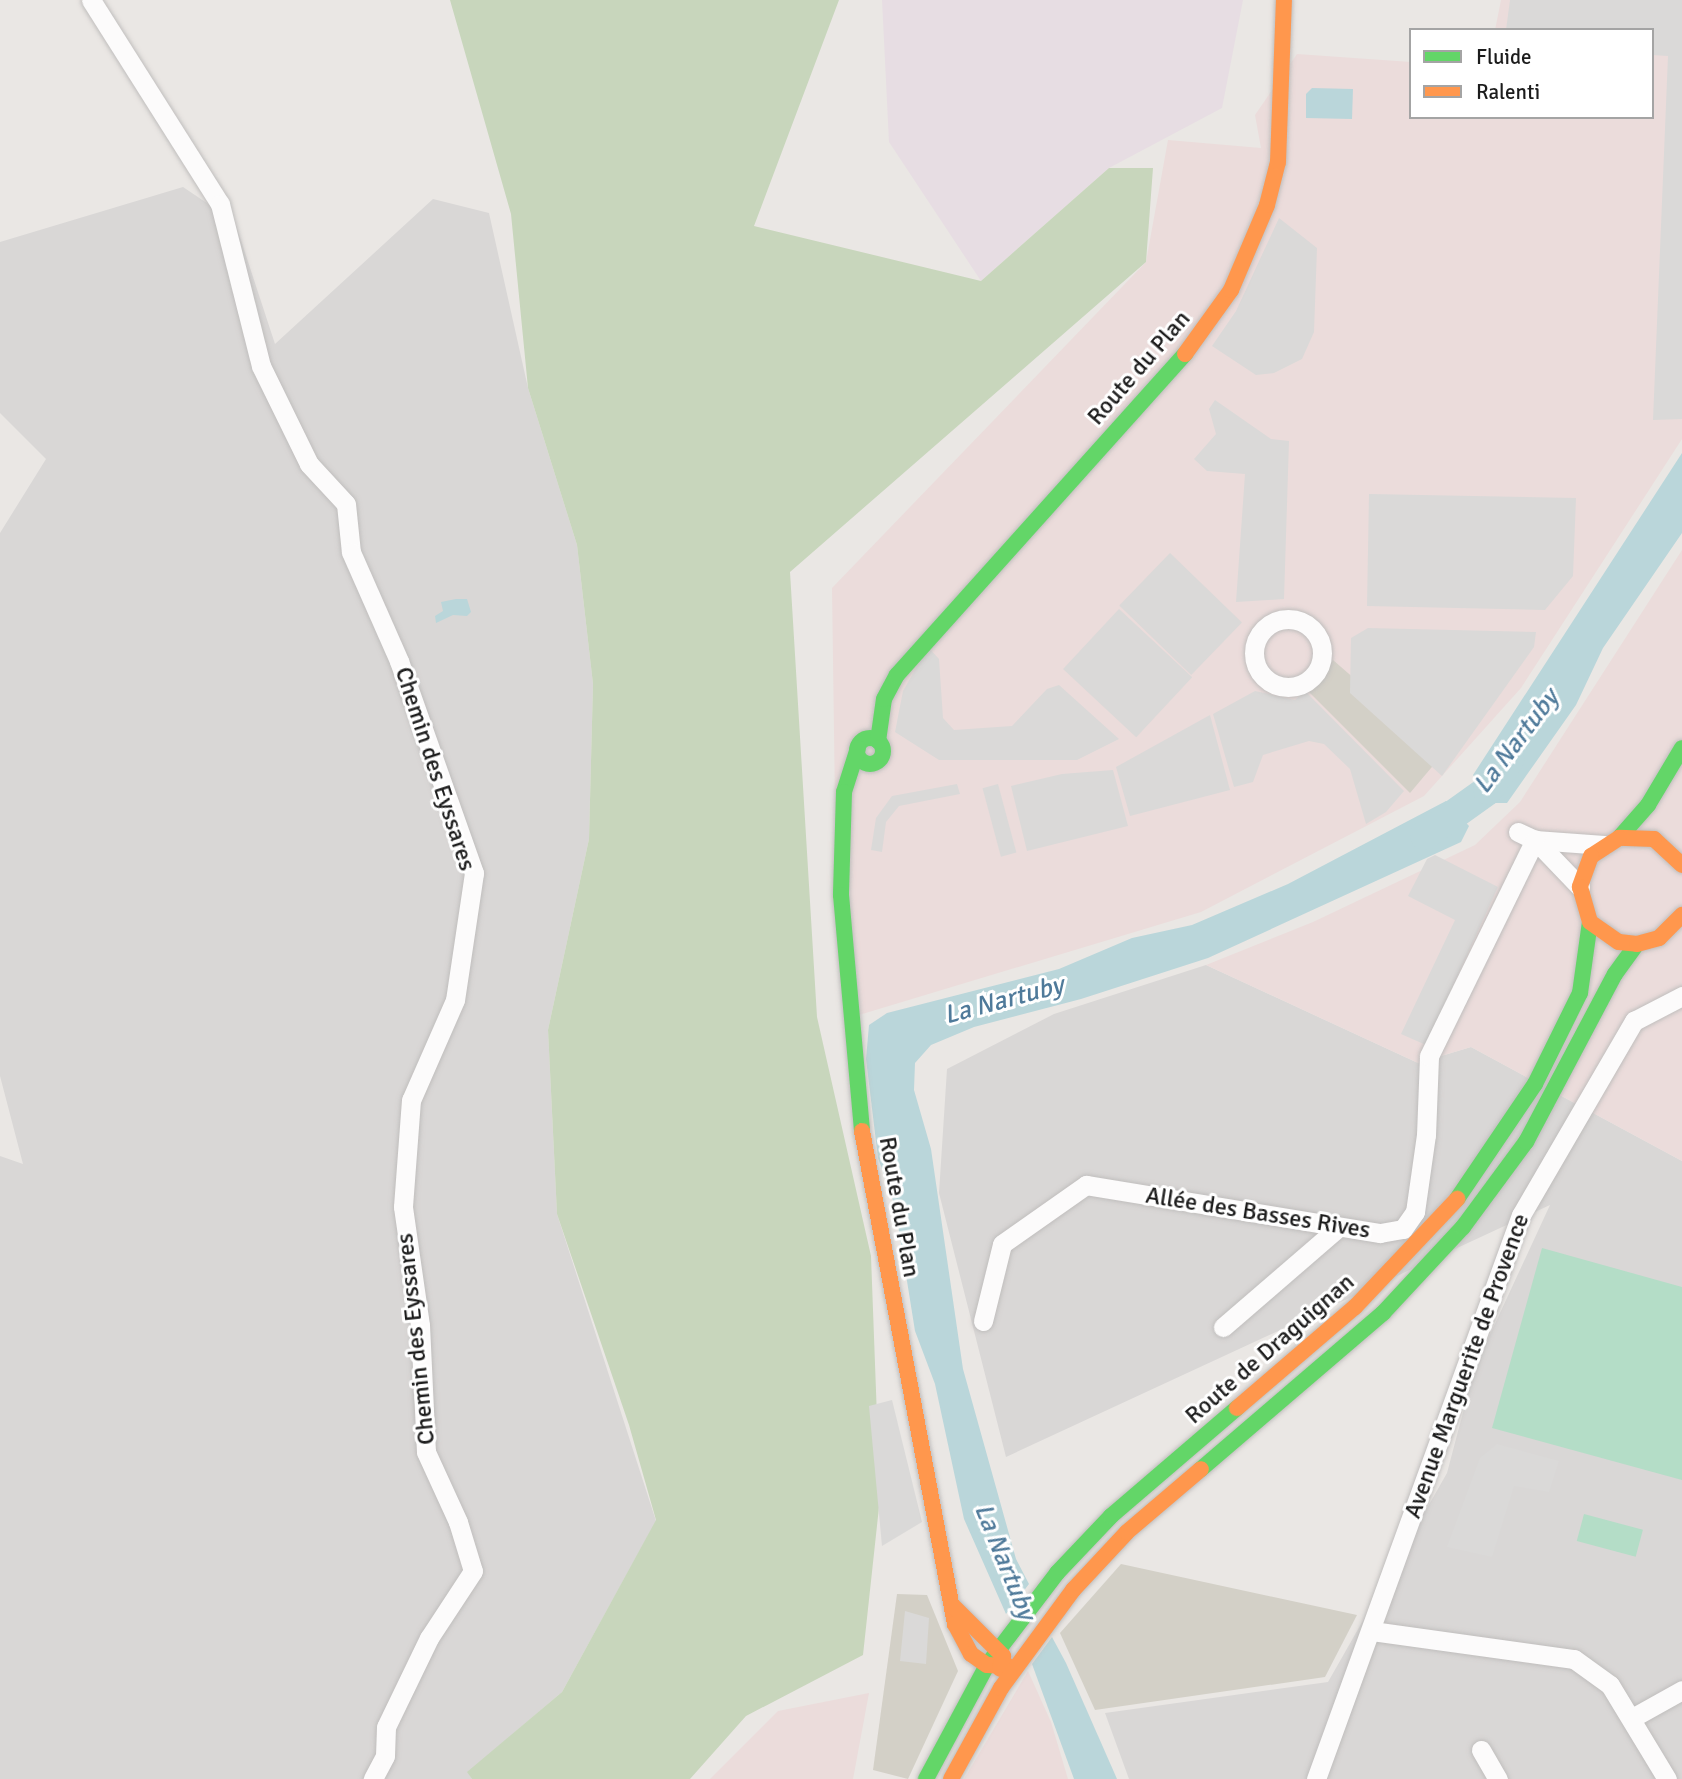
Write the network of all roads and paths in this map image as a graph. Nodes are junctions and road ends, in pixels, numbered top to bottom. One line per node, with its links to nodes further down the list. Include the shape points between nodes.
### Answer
1 (91, 0): 30 (street, Chemin des Eyssares, via 220,204 261,366 309,464 346,504 351,552 399,661 474,873 455,1000 411,1100 403,1207 420,1325 426,1452 458,1522 472,1571 429,1638 386,1727 384,1756)
2 (1284, 0): 3 (main road, Route du Plan, via 1278,162 1267,205 1231,290 1193,345 928,636)
3 (884, 699): 4 (main road, Route du Plan); 5 (main road, Route du Plan, via 863,723)
4 (878, 741): 5 (main road, via 866,739); 7 (main road, via 882,755)
5 (858, 747): 7 (main road, via 860,759); 8 (main road, Route du Plan, via 846,776)
6 (1682, 748): 11 (main road, via 1648,805)
7 (871, 764): 8 (main road)
8 (844, 811): 22 (main road, Route du Plan, via 845,950 868,1178)
9 (1527, 836): 11 (street); 13 (street); 19 (street, Allée des Basses Rives, via 1429,1056 1426,1135 1415,1212 1403,1229)
10 (1682, 838): 12 (main road)
11 (1611, 841): 12 (main road, via 1654,839); 13 (main road, via 1591,856)
12 (1681, 863)
13 (1580, 887): 15 (main road, Route de Draguignan)
14 (1682, 915): 16 (main road)
15 (1590, 922): 17 (main road, via 1611,939); 24 (main road, Route de Draguignan, via 1591,942 1580,993 1563,1029 1508,1128 1446,1213 1355,1307 1111,1516 1038,1594)
16 (1675, 930): 17 (main road)
17 (1637, 944): 25 (main road, Route de Draguignan, via 1615,974 1527,1142 1463,1227 1383,1313 1127,1532)
18 (1682, 996): 23 (street, Avenue Marguerite de Provence, via 1634,1021 1521,1215)
19 (1339, 1227): 20 (street, Allée des Basses Rives, via 1086,1185 1002,1244); 21 (street)
20 (983, 1321)
21 (1223, 1327)
22 (952, 1605): 24 (main road); 25 (main road, Route du Plan, via 960,1638 971,1654)
23 (1371, 1631): 27 (street, via 1574,1659 1610,1685); 32 (street, Avenue Marguerite de Provence)
24 (998, 1650): 25 (main road, Route de Draguignan)
25 (1007, 1663): 29 (main road, Route de Draguignan); 31 (main road, Route de Draguignan)
26 (1682, 1690): 27 (street)
27 (1632, 1718): 34 (street)
28 (1481, 1750): 33 (street)
29 (954, 1774)
30 (373, 1779)
31 (926, 1779)
32 (1316, 1779)
33 (1498, 1779)
34 (1667, 1779)

